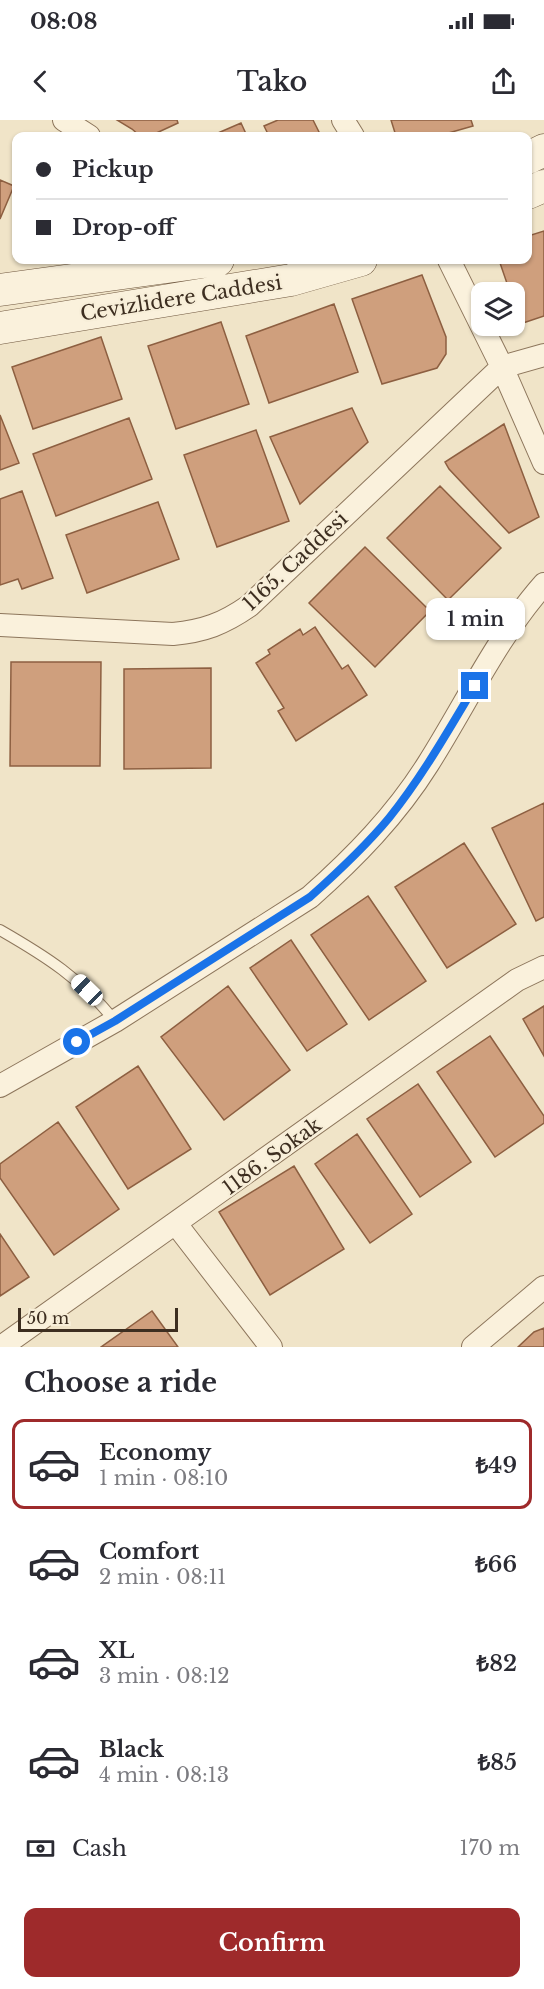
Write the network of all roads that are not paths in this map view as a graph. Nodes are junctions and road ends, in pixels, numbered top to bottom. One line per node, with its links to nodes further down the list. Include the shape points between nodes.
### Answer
1 (63, 120): 2 (street)
2 (82, 132)
3 (189, 264): 6 (main road, Cevizlidere Caddesi)
4 (347, 264): 7 (main road, Cevizlidere Caddesi, via 291,280)
5 (451, 264): 9 (street)
6 (0, 290)
7 (0, 328)
8 (544, 355): 9 (street)
9 (502, 367): 10 (street); 12 (street, 1165. Caddesi, via 249,606 229,620 210,628 173,634)
10 (544, 463)
11 (544, 584): 15 (street, via 511,626 421,774 366,844 310,897)
12 (0, 625)
13 (0, 930): 15 (lane, via 78,980)
14 (544, 967): 17 (street, 1186. Sokak, via 507,987)
15 (115, 1021): 16 (street)
16 (0, 1086)
17 (176, 1224): 19 (street, 1186. Sokak); 20 (street)
18 (544, 1287): 21 (street)
19 (1, 1347)
20 (271, 1347)
21 (473, 1347)

